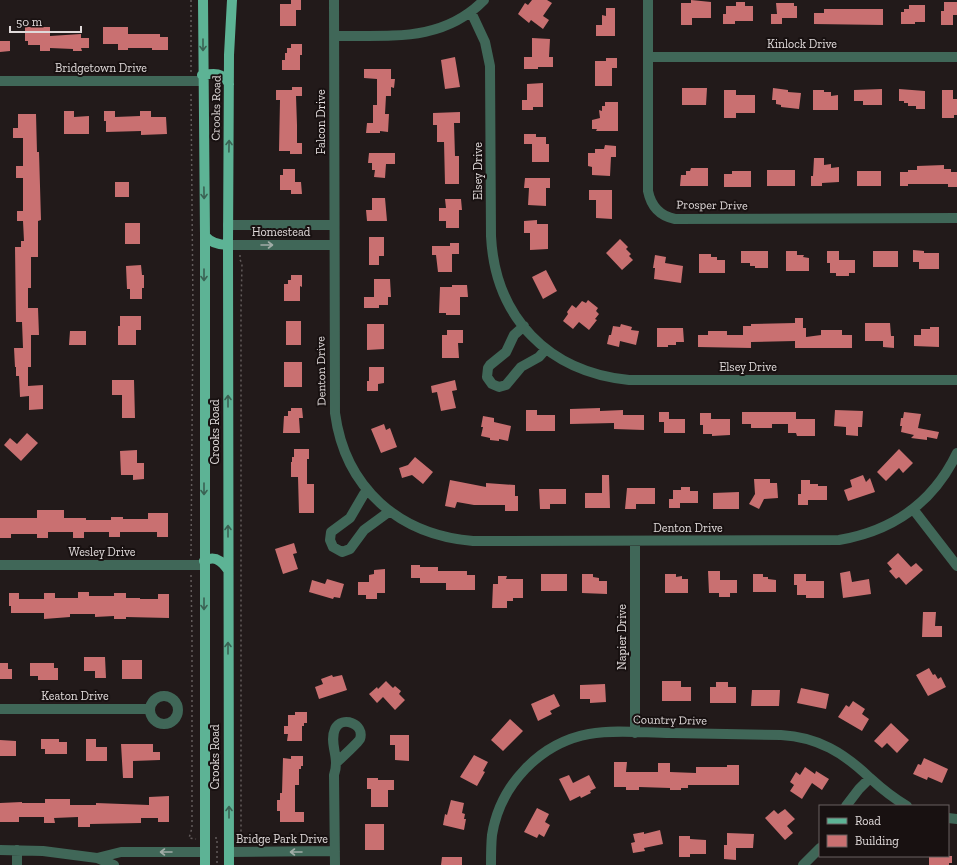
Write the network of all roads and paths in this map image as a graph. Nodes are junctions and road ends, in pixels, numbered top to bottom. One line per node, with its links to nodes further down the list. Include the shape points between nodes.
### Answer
1 (191, 0): 11 (path)
2 (203, 0): 12 (main road, Crooks Road, one-way to 12)
3 (232, 0): 14 (main road, Crooks Road)
4 (334, 0): 8 (street, Falcon Drive)
5 (484, 0): 7 (street)
6 (648, 0): 9 (street, Prosper Drive)
7 (471, 12): 8 (street, via 453,23 424,33 404,36); 23 (street, Elsey Drive, via 485,42 490,66 493,261 507,302)
8 (334, 36): 18 (street, Falcon Drive)
9 (648, 57): 10 (street, Kinlock Drive); 16 (street, Prosper Drive, via 648,191 654,207 664,215 676,219)
10 (957, 57)
11 (191, 69)
12 (203, 78): 13 (street, Bridgetown Drive); 14 (main road, via 218,74); 19 (main road, Crooks Road, one-way to 19)
13 (0, 81)
14 (229, 84): 17 (main road, Crooks Road, one-way to 14)
15 (191, 93): 31 (path)
16 (957, 218)
17 (228, 225): 18 (street, Homestead); 20 (main road, Crooks Road)
18 (334, 226): 21 (street, Falcon Drive)
19 (205, 236): 20 (main road, via 216,244); 32 (main road, Crooks Road, one-way to 32)
20 (228, 244): 21 (street, Homestead, one-way to 21); 35 (main road, Crooks Road, one-way to 20)
21 (334, 245): 27 (street, Denton Drive, via 335,417 346,456)
22 (241, 262): 46 (path)
23 (524, 326): 24 (street, Elsey Drive); 24 (street, via 514,335 506,352 488,368 487,377 492,384 499,387 506,385 521,367 539,357)
24 (546, 349): 25 (street, Elsey Drive, via 572,365 592,373 629,380)
25 (957, 380)
26 (957, 453): 28 (street, Denton Drive, via 935,488)
27 (368, 490): 29 (street, Denton Drive); 29 (street, via 350,518 331,532 330,540 333,547 342,552 350,549 364,530)
28 (913, 509): 30 (street, Denton Drive, via 879,529 839,540); 34 (street)
29 (390, 511): 30 (street, Denton Drive, via 418,528 458,540)
30 (635, 541): 39 (street, Napier Drive)
31 (191, 554)
32 (204, 563): 33 (street, Wesley Drive); 35 (main road, via 212,558 220,560); 50 (main road, Crooks Road, one-way to 50)
33 (0, 565)
34 (957, 566)
35 (228, 570): 51 (main road, Crooks Road, one-way to 35)
36 (191, 576): 45 (path)
37 (0, 709): 38 (street, Keaton Drive)
38 (150, 710)
39 (635, 733): 41 (street, Country Drive, via 800,737 832,748 848,758); 60 (street, Country Drive, via 598,733 572,738 530,763 506,794 497,816 492,834)
40 (336, 763): 52 (street)
41 (870, 778): 42 (street); 43 (street, Country Drive, via 885,792)
42 (847, 805)
43 (905, 805)
44 (211, 838): 57 (path, via 217,838)
45 (191, 839)
46 (241, 841)
47 (819, 849): 61 (street)
48 (0, 850): 49 (street)
49 (17, 850): 53 (street); 54 (street)
50 (205, 852): 53 (street, one-way to 53, via 121,852); 56 (main road, Crooks Road)
51 (229, 852): 52 (street, Bridge Park Drive, one-way to 51); 58 (main road, Crooks Road)
52 (335, 852): 59 (street)
53 (97, 858): 55 (street)
54 (17, 865)
55 (114, 865)
56 (205, 865)
57 (217, 865)
58 (229, 865)
59 (335, 865)
60 (491, 865)
61 (803, 865)

